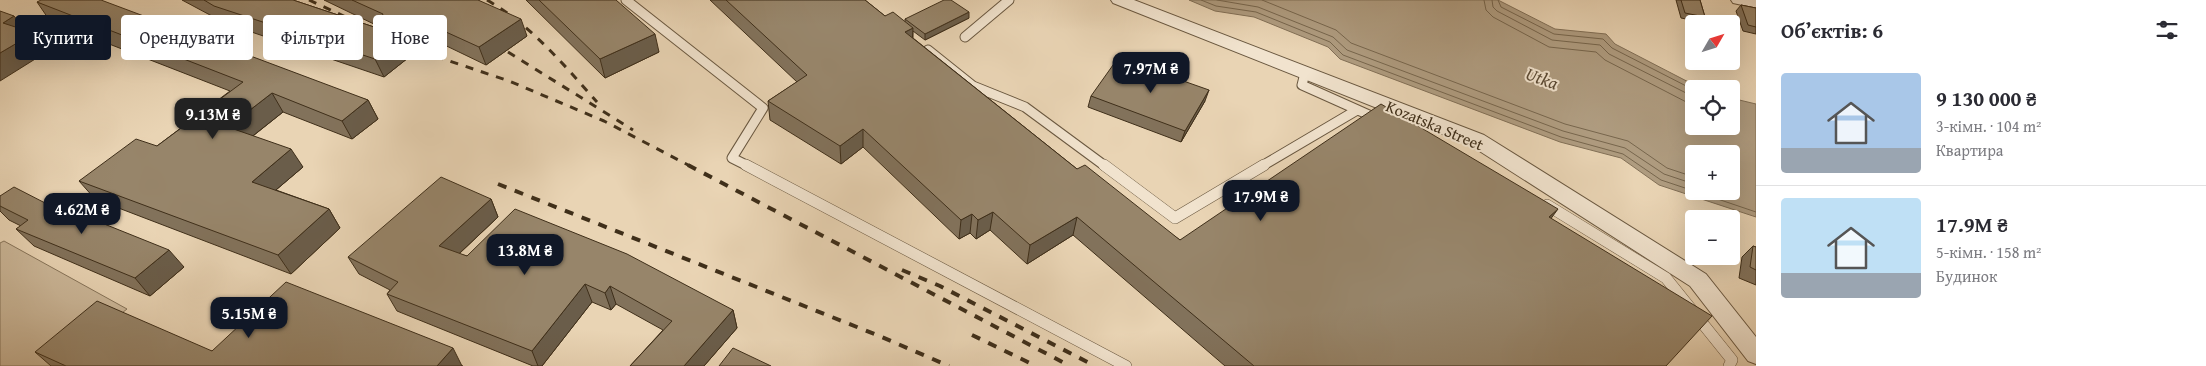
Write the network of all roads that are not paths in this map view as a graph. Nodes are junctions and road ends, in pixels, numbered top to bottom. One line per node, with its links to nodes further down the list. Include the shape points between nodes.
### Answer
1 (626, 0): 13 (lane, via 763,108 732,158)
2 (1008, 0): 6 (lane)
3 (1119, 0): 8 (street, Kozatska Street)
4 (1738, 0): 5 (street)
5 (1756, 4)
6 (965, 37)
7 (918, 43): 9 (lane, via 973,86 1025,107 1175,218)
8 (1305, 73): 9 (lane, via 1302,85); 12 (street, Kozatska Street, via 1486,145 1698,280)
9 (1357, 110): 10 (lane)
10 (1384, 121)
11 (1540, 201): 14 (lane, via 1666,278 1732,360)
12 (1756, 354)
13 (1126, 366)
14 (1729, 366)

